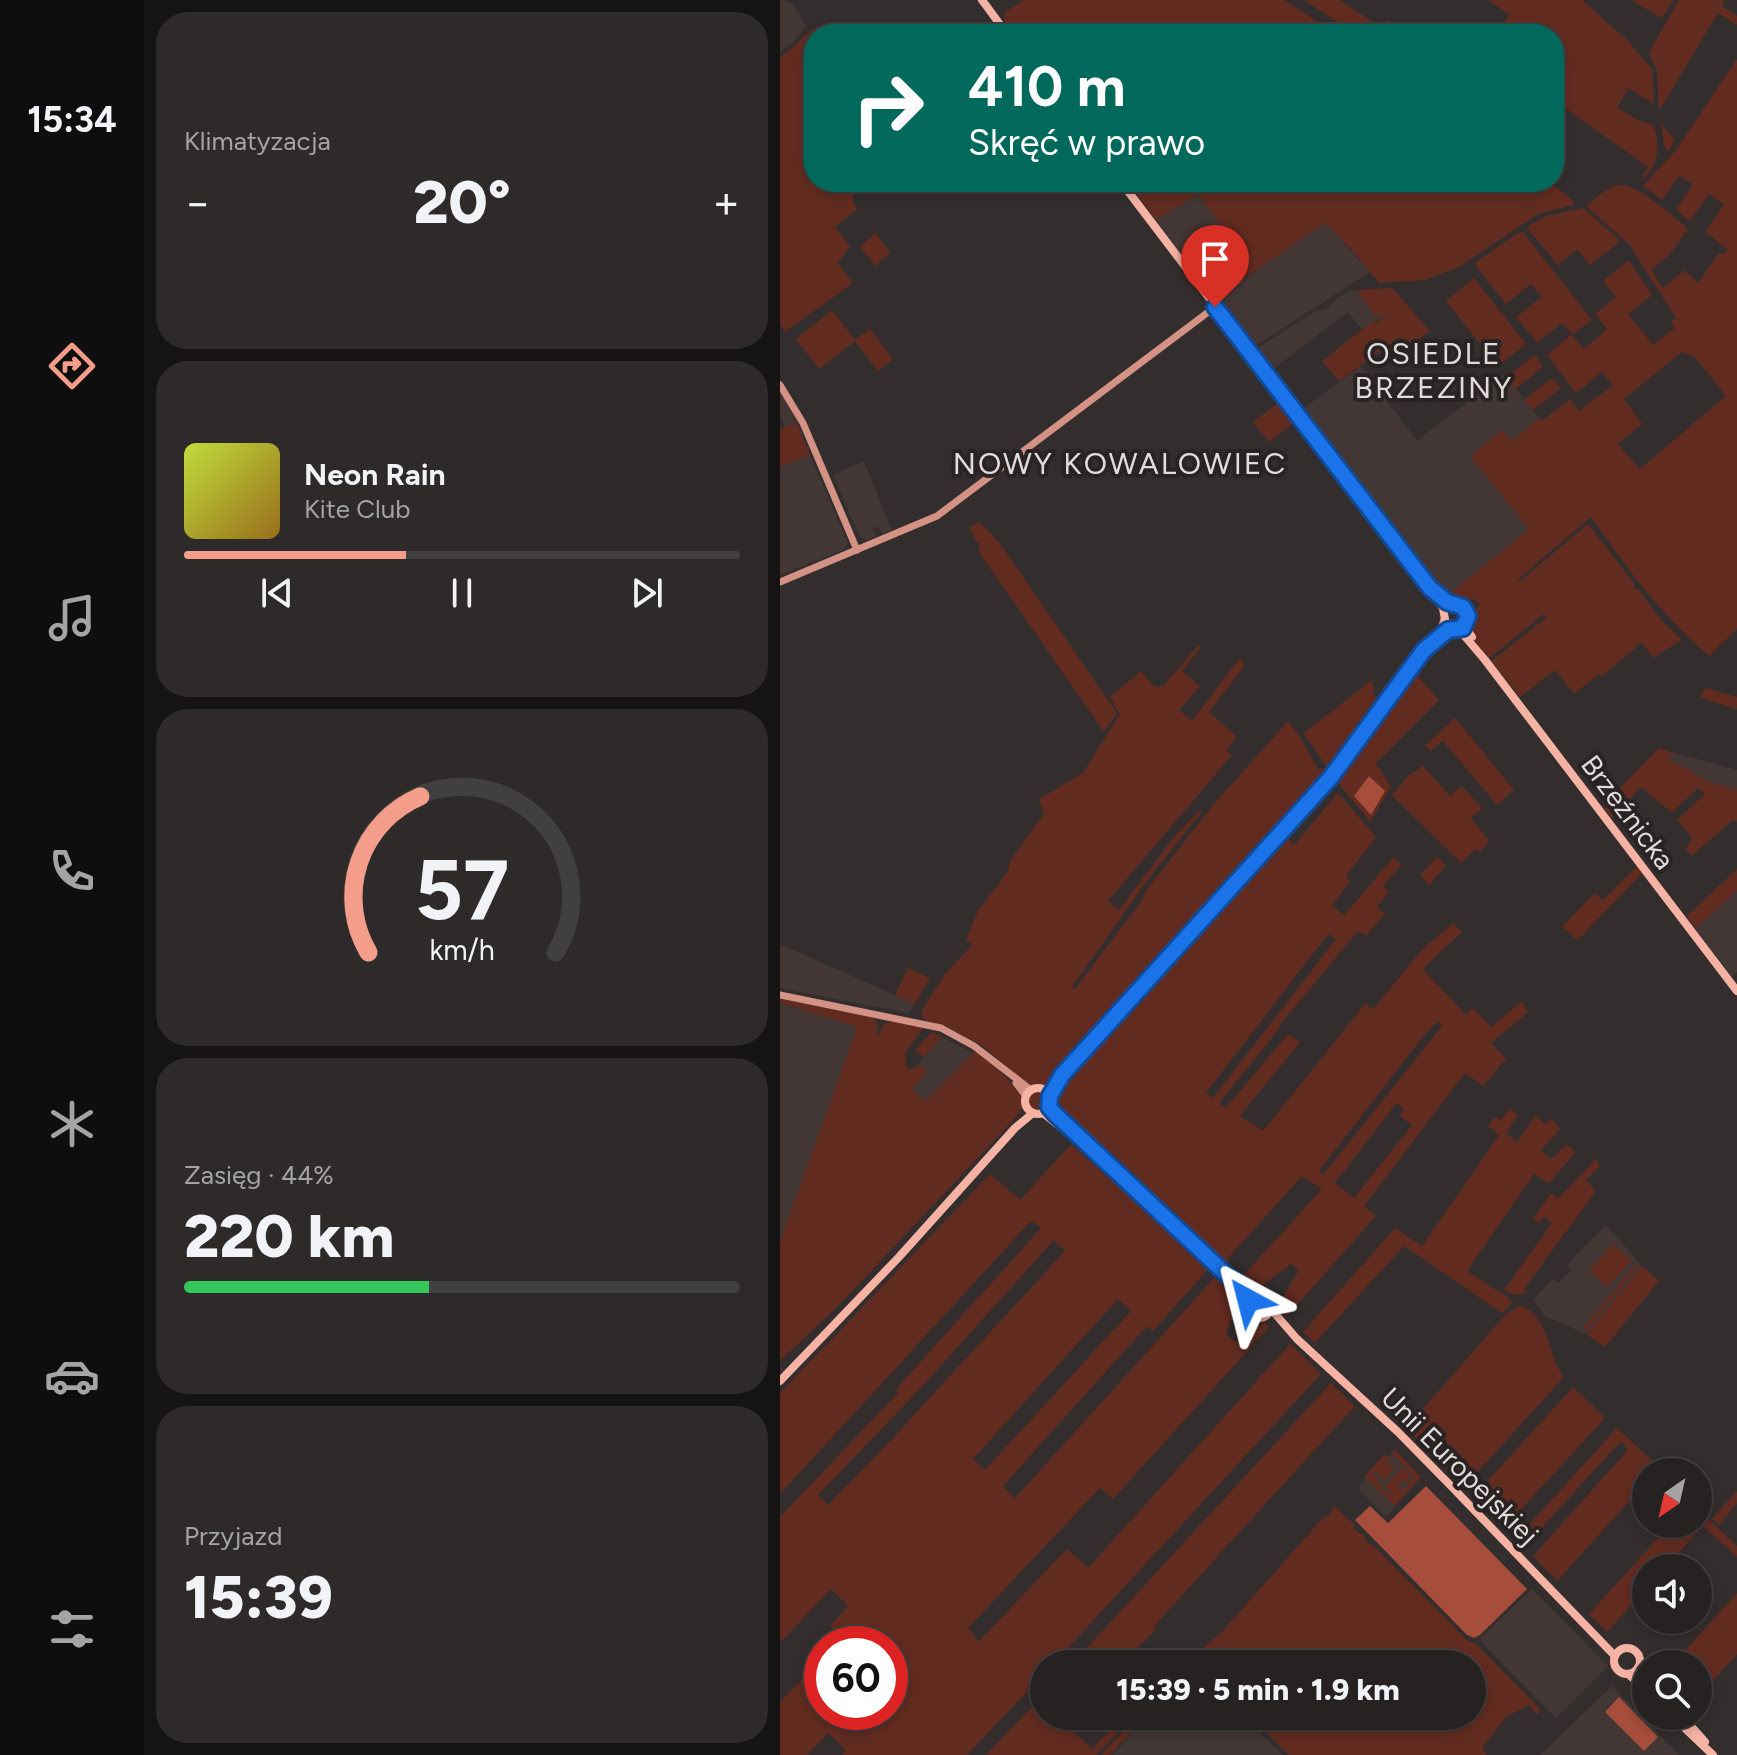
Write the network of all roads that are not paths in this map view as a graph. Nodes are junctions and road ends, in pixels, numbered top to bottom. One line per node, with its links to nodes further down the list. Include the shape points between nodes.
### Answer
1 (982, 0): 2 (main road)
2 (1000, 24)
3 (1129, 192): 4 (main road)
4 (1215, 307): 6 (street, via 943,512); 8 (main road)
5 (780, 385): 6 (street, via 803,423)
6 (857, 550): 7 (street)
7 (780, 582)
8 (1431, 590): 9 (main road); 10 (main road)
9 (1455, 605): 10 (main road); 11 (main road, via 1466,610)
10 (1444, 617): 12 (main road); 13 (street)
11 (1467, 623): 12 (main road); 14 (main road, Brzeźnicka)
12 (1455, 630): 13 (street); 14 (main road, Brzeźnicka)
13 (1424, 650): 18 (street, via 1331,777)
14 (1485, 660): 15 (main road, Brzeźnicka)
15 (1737, 991)
16 (780, 995): 17 (street, via 941,1028 974,1046)
17 (1028, 1093): 18 (main road); 20 (main road)
18 (1047, 1093): 19 (main road)
19 (1046, 1110): 20 (main road); 21 (main road)
20 (1030, 1111): 25 (main road)
21 (1251, 1297): 22 (main road, via 1267,1295); 23 (main road, via 1249,1312)
22 (1271, 1309): 23 (main road); 24 (main road, Unii Europejskiej)
23 (1263, 1317): 24 (main road, Unii Europejskiej)
24 (1297, 1339): 27 (main road, Unii Europejskiej)
25 (780, 1381)
26 (1632, 1650): 27 (main road)
27 (1618, 1652): 29 (main road, via 1616,1668)
28 (1632, 1672): 29 (main road)
29 (1628, 1674): 30 (main road)
30 (1632, 1678)
31 (1687, 1730): 33 (main road)
32 (1693, 1730): 33 (main road)
33 (1714, 1755)

